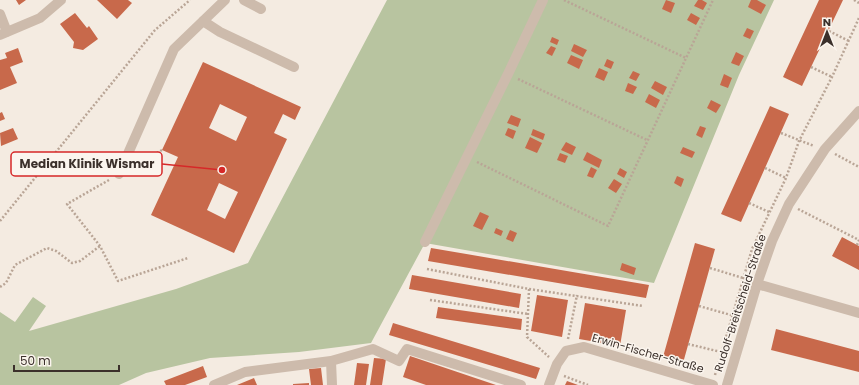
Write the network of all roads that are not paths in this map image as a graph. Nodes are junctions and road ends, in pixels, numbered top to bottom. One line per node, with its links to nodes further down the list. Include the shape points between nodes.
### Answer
1 (61, 0): 8 (street, via 40,18)
2 (225, 0): 7 (street)
3 (244, 0): 5 (street)
4 (542, 0): 12 (street)
5 (261, 9)
6 (0, 14): 8 (street)
7 (203, 21): 9 (street, via 220,32); 11 (street, via 174,49)
8 (4, 34)
9 (294, 67)
10 (859, 111): 13 (street, Rudolf-Breitscheid-Straße, via 825,149 789,204 772,241)
11 (119, 174)
12 (425, 242)
13 (757, 284): 14 (street); 21 (street, Rudolf-Breitscheid-Straße)
14 (859, 313)
15 (331, 361): 16 (street, via 245,372); 17 (street); 18 (street, via 373,349 399,361 407,348)
16 (214, 385)
17 (332, 385)
18 (522, 385)
19 (549, 385): 20 (street, Erwin-Fischer-Straße, via 566,351 584,347)
20 (713, 385)
21 (727, 385)

